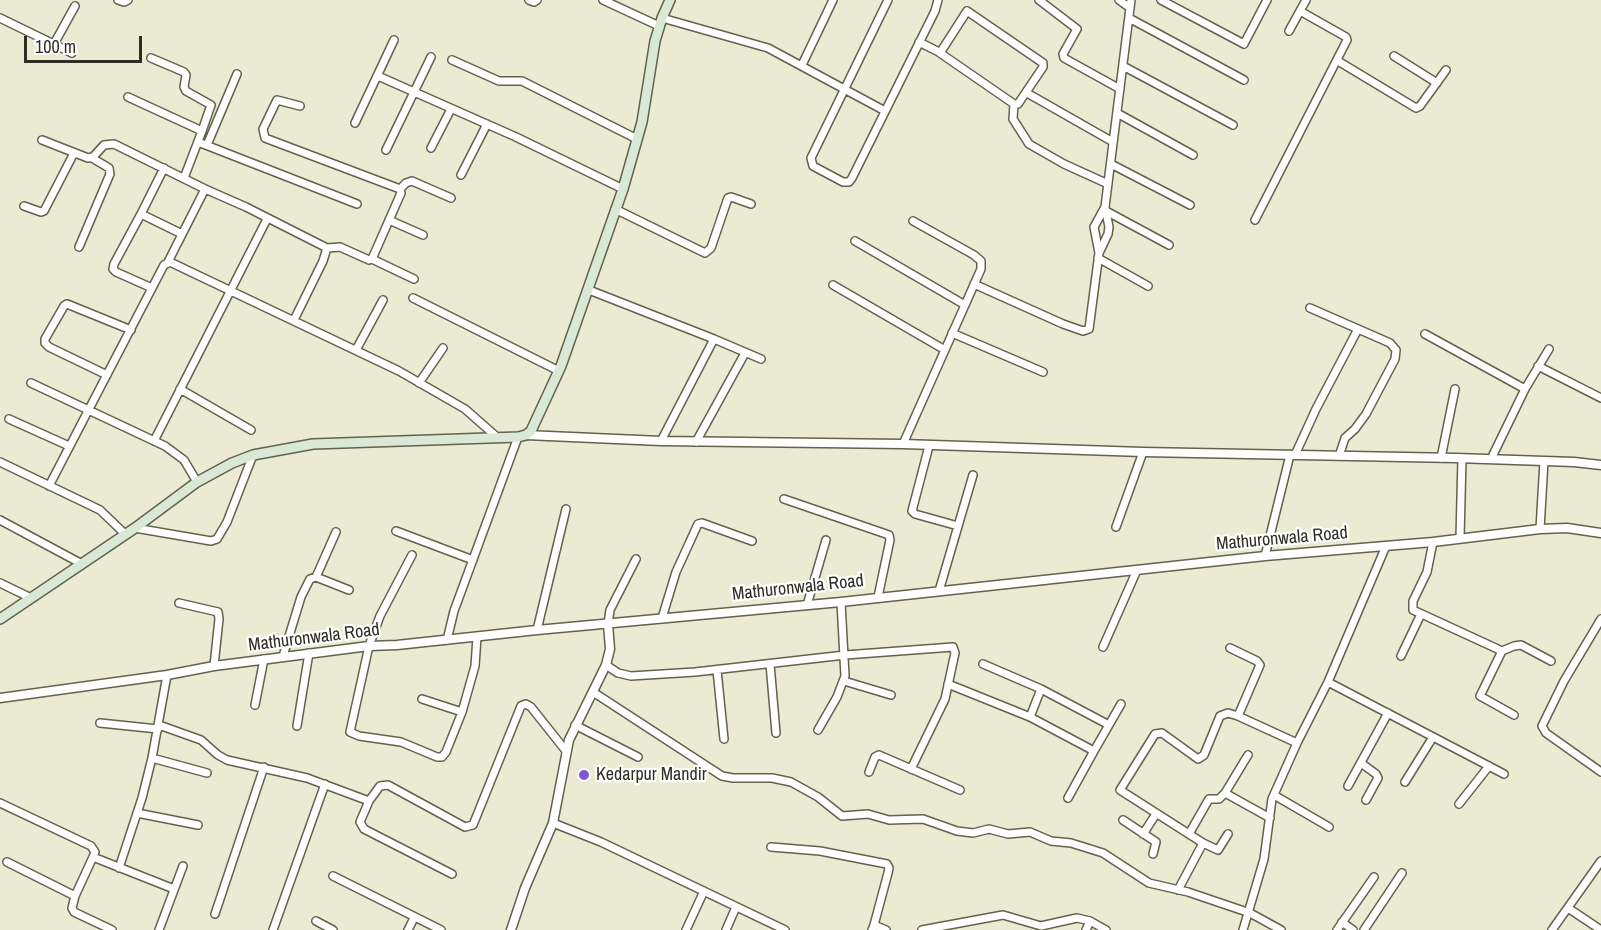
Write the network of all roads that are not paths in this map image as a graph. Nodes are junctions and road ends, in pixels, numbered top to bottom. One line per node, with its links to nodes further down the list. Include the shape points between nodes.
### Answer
1 (118, 0): 2 (street)
2 (128, 0)
3 (529, 0): 4 (street)
4 (537, 0)
5 (603, 0): 20 (street)
6 (670, 0): 20 (main road)
7 (833, 0): 32 (street)
8 (887, 0): 39 (street)
9 (938, 0): 23 (street)
10 (1039, 0): 40 (street, via 1077,29 1063,54 1065,60)
11 (1119, 0): 15 (street)
12 (1161, 0): 13 (street, via 1244,44)
13 (1267, 0)
14 (1306, 0): 17 (street)
15 (1130, 4): 19 (street)
16 (75, 6): 24 (street)
17 (1300, 11): 21 (street); 31 (street, via 1346,37)
18 (0, 18): 24 (street)
19 (1129, 18): 33 (street); 37 (street)
20 (661, 22): 32 (street, via 751,42); 53 (main road)
21 (1289, 31)
22 (394, 40): 36 (street)
23 (919, 42): 25 (street); 47 (street)
24 (54, 44): 26 (street)
25 (939, 52): 42 (street, via 969,11 1043,63); 44 (street)
26 (72, 53)
27 (1394, 56): 38 (street)
28 (431, 57): 41 (street)
29 (151, 58): 52 (street, via 184,72 186,92 210,104)
30 (452, 60): 53 (street, via 499,81 522,81)
31 (1338, 61): 38 (street, via 1416,108); 81 (street)
32 (802, 65): 39 (street)
33 (1123, 66): 40 (street); 51 (street)
34 (1446, 70): 38 (street)
35 (237, 74): 57 (street)
36 (378, 76): 41 (street); 49 (street)
37 (1244, 80)
38 (1437, 82)
39 (844, 89): 47 (street); 47 (street, via 811,158 813,166 843,182 850,181)
40 (1120, 89): 48 (street)
41 (415, 92): 46 (street); 59 (street)
42 (1027, 93): 44 (street, via 1018,105); 56 (street)
43 (128, 96): 52 (street)
44 (1014, 104): 67 (street, via 1013,119 1029,144)
45 (300, 106): 69 (street, via 277,100 263,129 265,138)
46 (451, 109): 50 (street); 58 (street)
47 (885, 111)
48 (1117, 114): 56 (street); 61 (street)
49 (356, 123)
50 (487, 124): 65 (street); 70 (street)
51 (1233, 125)
52 (202, 131): 55 (street)
53 (637, 139): 70 (main road)
54 (42, 140): 60 (street)
55 (198, 142): 57 (street); 66 (street)
56 (1113, 142): 63 (street)
57 (207, 145): 72 (street)
58 (431, 148)
59 (386, 150)
60 (74, 153): 62 (street); 75 (street, via 45,211)
61 (1193, 155)
62 (92, 158): 64 (street, via 110,143); 87 (street, via 109,168 110,174)
63 (1111, 164): 67 (street); 74 (street)
64 (164, 168): 66 (street); 78 (street)
65 (461, 175)
66 (184, 178): 68 (street)
67 (1108, 184): 77 (street)
68 (205, 189): 79 (street); 83 (street)
69 (400, 189): 71 (street, via 412,181); 80 (street)
70 (623, 189): 76 (main road)
71 (451, 198)
72 (357, 204)
73 (751, 204): 76 (street, via 728,198 711,248 705,253)
74 (1190, 205)
75 (24, 206)
76 (615, 208): 97 (main road)
77 (1105, 209): 86 (street); 89 (street, via 1108,234); 89 (street, via 1094,227)
78 (141, 214): 83 (street); 96 (street, via 113,268 116,273)
79 (267, 219): 88 (street); 98 (street)
80 (389, 220): 84 (street); 90 (street)
81 (1254, 220)
82 (913, 221): 93 (street, via 978,258 982,265)
83 (182, 234): 91 (street)
84 (423, 235)
85 (855, 241): 101 (street)
86 (1169, 245)
87 (79, 248)
88 (327, 248): 90 (street, via 340,247); 103 (street)
89 (1098, 256): 93 (street, via 1090,327 1086,331); 95 (street)
90 (372, 259): 92 (street)
91 (168, 262): 96 (street); 98 (street)
92 (414, 279)
93 (974, 284): 101 (street)
94 (833, 285): 112 (street)
95 (1148, 286)
96 (152, 288): 105 (street)
97 (589, 291): 108 (street); 116 (main road)
98 (230, 292): 103 (street); 121 (street)
99 (413, 298): 116 (street)
100 (383, 300): 111 (street)
101 (965, 305): 106 (street)
102 (1310, 308): 104 (street)
103 (294, 320): 111 (street)
104 (1358, 329): 138 (street); 139 (street, via 1390,343 1396,354 1360,423 1345,438)
105 (131, 330): 118 (street); 118 (street, via 67,304 45,339 49,347)
106 (952, 333): 112 (street); 117 (street)
107 (1425, 334): 123 (street)
108 (714, 339): 113 (street); 131 (street)
109 (443, 348): 120 (street)
110 (1549, 349): 115 (street)
111 (356, 350): 120 (street)
112 (945, 350): 133 (street)
113 (745, 353): 114 (street); 132 (street)
114 (761, 359)
115 (1538, 366): 123 (street); 124 (street)
116 (559, 371): 128 (main road, via 534,428)
117 (1043, 372)
118 (107, 375): 125 (street)
119 (30, 383): 125 (street)
120 (419, 383): 129 (street, via 470,412)
121 (180, 389): 127 (street); 130 (street)
122 (1455, 389): 140 (street)
123 (1525, 389): 142 (street)
124 (1601, 398)
125 (87, 411): 130 (street); 134 (street)
126 (9, 419): 134 (street)
127 (251, 430)
128 (522, 436): 129 (main road); 131 (street); 168 (street)
129 (498, 438): 137 (main road, via 314,444)
130 (154, 441): 147 (street, via 184,460)
131 (661, 441): 132 (street)
132 (696, 442): 133 (street)
133 (903, 444): 135 (street)
134 (69, 446): 148 (street)
135 (929, 446): 136 (street); 152 (street, via 912,511)
136 (1143, 452): 138 (street); 153 (street)
137 (253, 455): 147 (main road); 154 (street, via 217,539)
138 (1293, 455): 139 (street); 166 (street)
139 (1339, 456): 140 (street)
140 (1441, 458): 141 (street)
141 (1462, 458): 142 (street); 160 (street)
142 (1491, 459): 143 (street)
143 (1544, 461): 145 (street); 155 (street)
144 (0, 462): 148 (street)
145 (1601, 465)
146 (973, 475): 152 (street)
147 (197, 482): 154 (main road)
148 (50, 486): 159 (street, via 100,510)
149 (784, 499): 175 (street, via 889,534)
150 (566, 509): 185 (street)
151 (0, 520): 169 (street)
152 (958, 526): 174 (street)
153 (1116, 527)
154 (135, 528): 159 (main road)
155 (1540, 529): 158 (street, Mathuronwala Road); 160 (street, Mathuronwala Road)
156 (396, 531): 168 (street)
157 (336, 532): 171 (street)
158 (1601, 533)
159 (125, 534): 169 (main road)
160 (1460, 538): 163 (street, Mathuronwala Road)
161 (826, 540): 179 (street)
162 (752, 541): 181 (street, via 698,524 673,578)
163 (1433, 542): 164 (street, Mathuronwala Road); 180 (street, via 1427,573 1412,606)
164 (1386, 546): 166 (street, Mathuronwala Road); 205 (street)
165 (412, 555): 188 (street)
166 (1265, 556): 170 (street, Mathuronwala Road)
167 (636, 559): 184 (street, via 610,610)
168 (473, 560): 187 (street)
169 (82, 564): 176 (main road)
170 (1137, 570): 174 (street, Mathuronwala Road); 189 (street)
171 (316, 577): 173 (street); 194 (street, via 308,582 301,597)
172 (0, 583): 176 (street)
173 (349, 590)
174 (939, 591): 175 (street, Mathuronwala Road)
175 (878, 597): 177 (street, Mathuronwala Road)
176 (31, 598): 182 (main road)
177 (841, 602): 179 (street, Mathuronwala Road); 193 (street)
178 (179, 603): 201 (street, via 218,612)
179 (807, 605): 181 (street, Mathuronwala Road)
180 (1421, 614): 191 (street); 195 (street)
181 (662, 618): 184 (street, Mathuronwala Road)
182 (0, 619)
183 (1601, 620): 239 (street, via 1542,726 1546,733)
184 (608, 624): 185 (street, Mathuronwala Road); 200 (street, via 610,649)
185 (537, 630): 186 (street, Mathuronwala Road)
186 (477, 637): 187 (street, Mathuronwala Road); 214 (street)
187 (447, 640): 188 (street, Mathuronwala Road)
188 (369, 646): 192 (street, Mathuronwala Road); 214 (street, via 351,733 401,742 442,757)
189 (1103, 647)
190 (1230, 648): 216 (street, via 1260,665)
191 (1502, 651): 197 (street, via 1521,645); 217 (street, via 1480,696)
192 (309, 654): 194 (street, Mathuronwala Road); 222 (street)
193 (845, 655): 198 (street); 204 (street); 206 (street, via 952,647 955,653)
194 (283, 656): 196 (street, Mathuronwala Road)
195 (1401, 656)
196 (264, 659): 201 (street, Mathuronwala Road); 213 (street)
197 (1551, 662)
198 (770, 664): 202 (street); 225 (street)
199 (983, 664): 207 (street)
200 (606, 665): 202 (street, via 631,676); 208 (street)
201 (214, 666): 203 (street, Mathuronwala Road)
202 (717, 670): 227 (street)
203 (167, 675): 210 (street, Mathuronwala Road); 223 (street)
204 (844, 681): 209 (street); 224 (street)
205 (1328, 682): 215 (street); 228 (street)
206 (948, 684): 218 (street); 237 (street, via 942,707)
207 (1041, 689): 218 (street); 221 (street)
208 (593, 692): 220 (street); 276 (street, via 722,776 791,782 842,816 924,819 973,833 1030,832 1103,854 1149,883)
209 (891, 695)
210 (0, 698)
211 (422, 699): 214 (street)
212 (1121, 704): 221 (street)
213 (255, 705)
214 (462, 712)
215 (1388, 713): 226 (street); 234 (street)
216 (1239, 716): 228 (street); 254 (street, via 1220,716 1204,755 1198,759 1162,733 1155,734 1120,790)
217 (1514, 716)
218 (1030, 717): 230 (street)
219 (100, 723): 223 (street)
220 (575, 725): 229 (street); 232 (street)
221 (1109, 725): 230 (street)
222 (297, 726)
223 (158, 727): 233 (street); 236 (street, via 201,740 227,760)
224 (818, 729)
225 (776, 733)
226 (1433, 737): 235 (street); 242 (street)
227 (724, 739)
228 (1297, 743): 247 (street)
229 (566, 751): 250 (street, via 537,713 523,705 473,825 459,825 385,784); 257 (street)
230 (1094, 751): 248 (street)
231 (1248, 755): 246 (street)
232 (638, 757)
233 (152, 758): 240 (street); 253 (street)
234 (1361, 763): 244 (street); 249 (street, via 1378,778)
235 (1489, 766): 241 (street); 252 (street)
236 (264, 767): 243 (street); 282 (street)
237 (911, 769): 238 (street, via 877,755); 245 (street)
238 (869, 772)
239 (1601, 772)
240 (207, 773)
241 (1504, 774)
242 (1405, 782)
243 (326, 784): 250 (street); 290 (street)
244 (1348, 786)
245 (960, 790)
246 (1226, 793): 255 (street); 261 (street, via 1209,800)
247 (1274, 795): 255 (street); 259 (street)
248 (1068, 798)
249 (1366, 800)
250 (369, 801): 272 (street, via 360,822 363,829)
251 (0, 803): 266 (street, via 91,846)
252 (1459, 804)
253 (137, 813): 258 (street); 270 (street)
254 (1156, 814): 260 (street); 261 (street)
255 (1270, 818): 281 (street)
256 (1123, 820): 260 (street)
257 (553, 823): 277 (street); 294 (street)
258 (198, 825)
259 (1329, 827)
260 (1143, 834): 265 (street, via 1156,842)
261 (1189, 834): 263 (street)
262 (1228, 834): 263 (street, via 1218,850)
263 (1203, 843): 276 (street)
264 (771, 847): 287 (street, via 887,864)
265 (1153, 854)
266 (93, 856): 270 (street); 278 (street)
267 (7, 862): 278 (street)
268 (183, 866): 275 (street)
269 (1599, 866): 280 (street)
270 (119, 867): 275 (street)
271 (1402, 873): 306 (street)
272 (452, 874)
273 (333, 876): 283 (street)
274 (1374, 877): 286 (street)
275 (174, 890): 289 (street)
276 (1178, 890): 281 (street)
277 (704, 891): 279 (street); 295 (street)
278 (75, 896): 288 (street, via 74,912)
279 (736, 907): 296 (street); 297 (street)
280 (1568, 908): 307 (street); 308 (street)
281 (1250, 913): 302 (street); 303 (street)
282 (215, 914)
283 (414, 918): 292 (street); 293 (street)
284 (316, 921): 291 (street)
285 (1090, 921): 299 (street, via 1077,918 1041,926 1003,915); 300 (street); 301 (street)
286 (1342, 922): 304 (street); 305 (street)
287 (873, 928): 298 (street)
288 (112, 930)
289 (159, 930)
290 (273, 930)
291 (333, 930)
292 (408, 930)
293 (441, 930)
294 (511, 930)
295 (686, 930)
296 (726, 930)
297 (785, 930)
298 (886, 930)
299 (922, 930)
300 (1086, 930)
301 (1106, 930)
302 (1243, 930)
303 (1281, 930)
304 (1337, 930)
305 (1353, 930)
306 (1364, 930)
307 (1552, 930)
308 (1601, 930)

